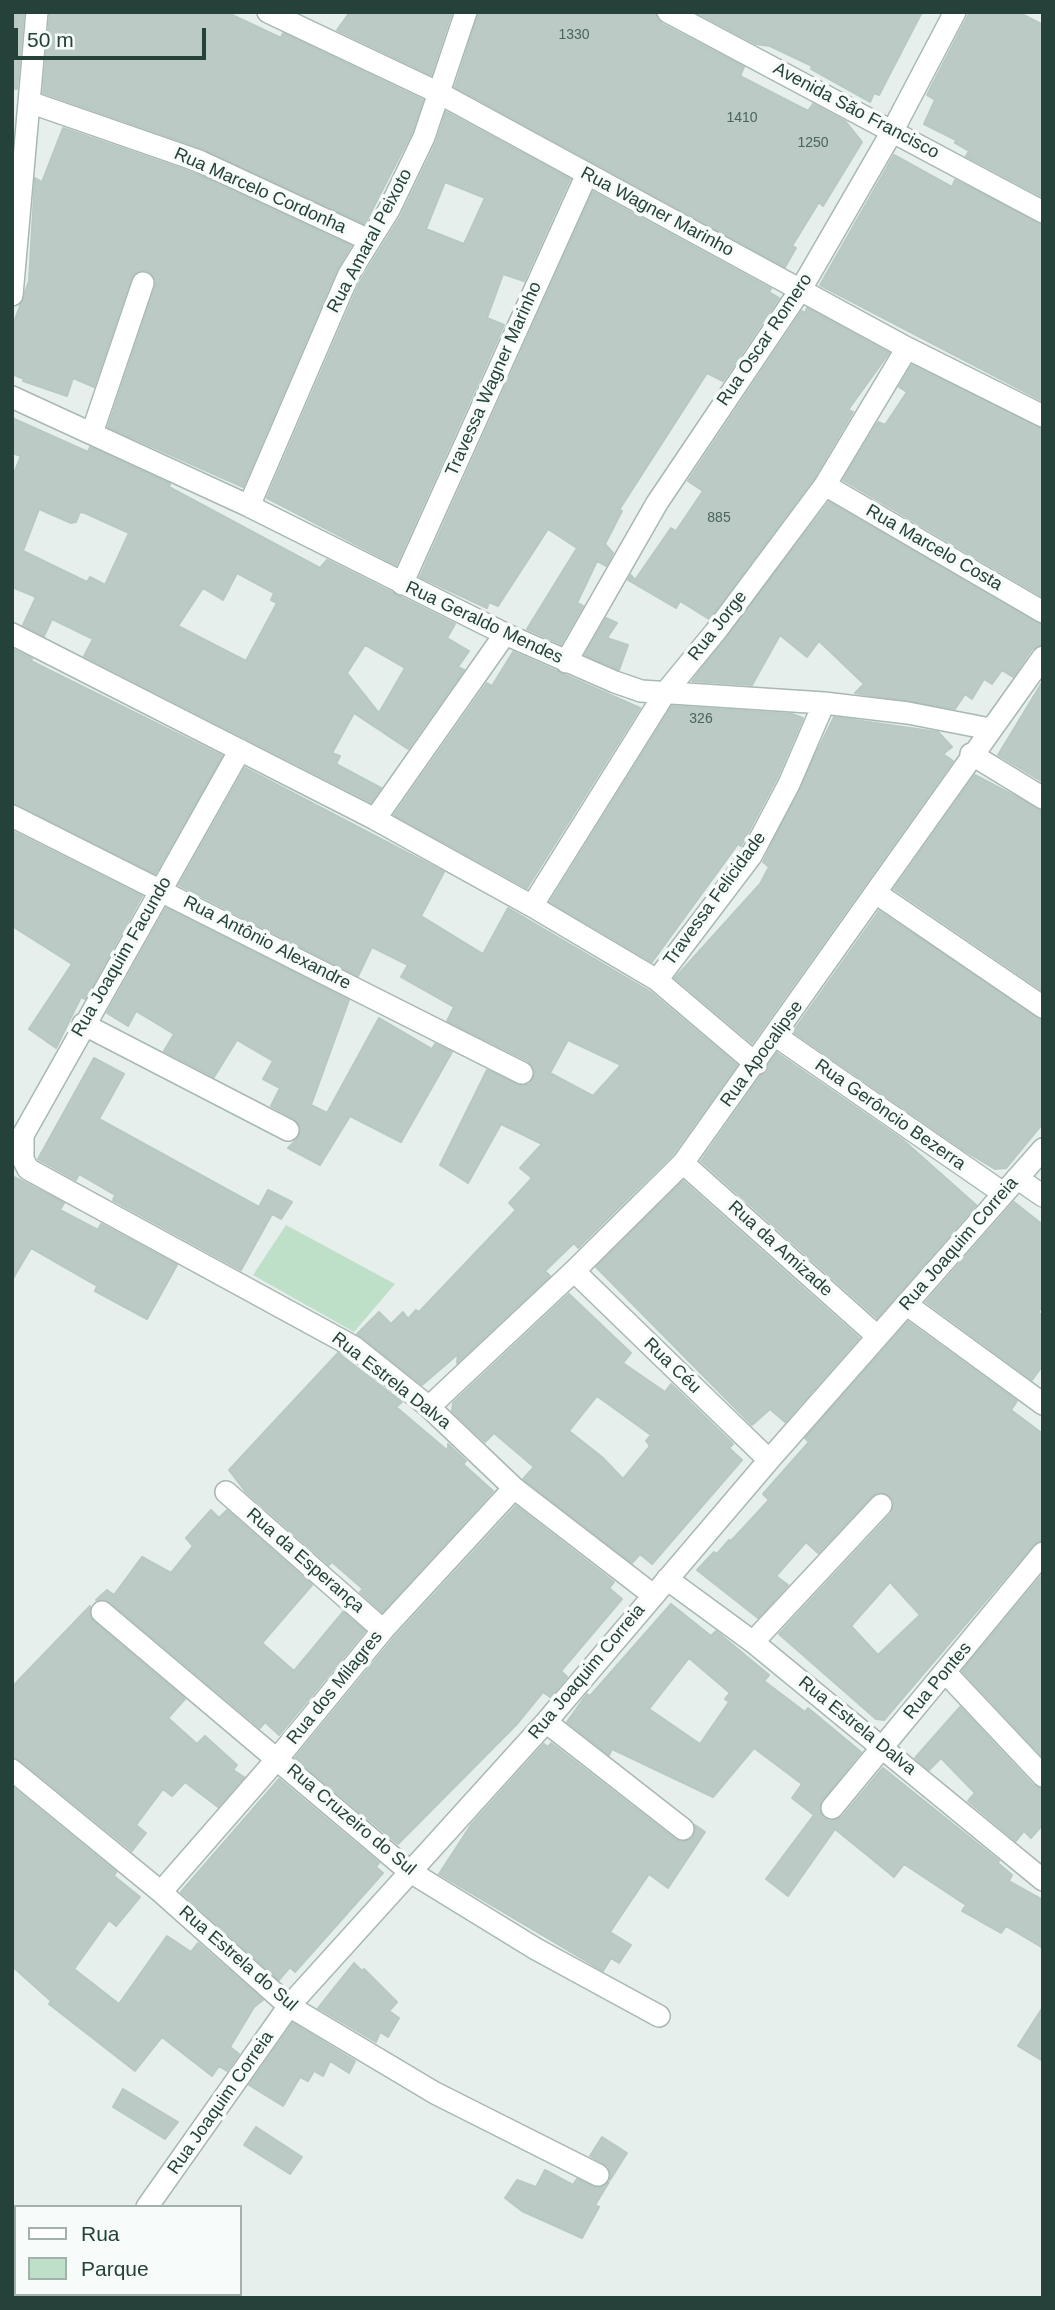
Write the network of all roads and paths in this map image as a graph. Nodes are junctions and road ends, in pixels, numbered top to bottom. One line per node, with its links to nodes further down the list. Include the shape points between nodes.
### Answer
1 (37, 12): 7 (street)
2 (268, 12): 6 (street, Rua Wagner Marinho)
3 (466, 12): 6 (street, Rua Amaral Peixoto)
4 (668, 12): 8 (street, Avenida São Francisco)
5 (955, 12): 8 (street, Rua Oscar Romero)
6 (439, 93): 9 (street, Rua Wagner Marinho); 11 (street, Rua Amaral Peixoto, via 401,187)
7 (32, 103): 11 (street, Rua Marcelo Cordonha, via 198,161); 14 (street)
8 (893, 130): 10 (street, Avenida São Francisco); 13 (street, Rua Oscar Romero)
9 (587, 174): 13 (street, Rua Wagner Marinho); 21 (street, Travessa Wagner Marinho)
10 (1043, 212)
11 (369, 240): 20 (street, Rua Amaral Peixoto, via 349,274)
12 (143, 283): 18 (street)
13 (801, 289): 15 (street, Rua Wagner Marinho); 26 (street, Rua Oscar Romero, via 657,503)
14 (12, 295)
15 (907, 348): 17 (street, Rua Wagner Marinho); 19 (street, Rua Jorge)
16 (12, 397): 18 (street, Rua Geraldo Mendes)
17 (1043, 416)
18 (92, 433): 20 (street, Rua Geraldo Mendes)
19 (825, 485): 22 (street, Rua Marcelo Costa); 27 (street, Rua Jorge)
20 (248, 506): 21 (street, Rua Geraldo Mendes)
21 (402, 584): 24 (street, Rua Geraldo Mendes)
22 (1043, 612)
23 (12, 634): 30 (street)
24 (505, 634): 26 (street, Rua Geraldo Mendes); 34 (street)
25 (1043, 657): 29 (street, Rua Apocalipse)
26 (566, 662): 27 (street, Rua Geraldo Mendes, via 628,687)
27 (664, 693): 28 (street, Rua Geraldo Mendes); 37 (street, Rua Jorge)
28 (824, 704): 29 (street, Rua Geraldo Mendes, via 908,713); 38 (street, Travessa Felicidade, via 751,856)
29 (990, 729): 31 (street, Rua Apocalipse)
30 (240, 750): 34 (street); 35 (street, Rua Joaquim Facundo)
31 (971, 754): 32 (street); 36 (street, Rua Apocalipse)
32 (1043, 798)
33 (12, 816): 35 (street, Rua Antônio Alexandre)
34 (375, 819): 37 (street)
35 (161, 890): 40 (street, Rua Joaquim Facundo); 43 (street, Rua Antônio Alexandre)
36 (876, 893): 39 (street); 41 (street, Rua Apocalipse)
37 (532, 906): 38 (street)
38 (657, 980): 42 (street)
39 (1043, 1007)
40 (83, 1024): 44 (street); 47 (street, Rua Joaquim Facundo, via 23,1135)
41 (776, 1036): 42 (street, Rua Apocalipse); 48 (street, Rua Gerôncio Bezerra)
42 (756, 1064): 46 (street, Rua Apocalipse)
43 (522, 1073)
44 (288, 1130)
45 (1043, 1149): 48 (street, Rua Joaquim Correia)
46 (683, 1163): 50 (street, Rua Apocalipse); 52 (street, Rua da Amizade)
47 (28, 1169): 54 (street, Rua Estrela Dalva, via 313,1322 354,1347)
48 (1010, 1186): 49 (street, Rua Gerôncio Bezerra); 51 (street, Rua Joaquim Correia)
49 (1043, 1196)
50 (574, 1271): 54 (street, Rua Apocalipse); 55 (street, Rua Céu)
51 (906, 1304): 52 (street, Rua Joaquim Correia); 53 (street)
52 (877, 1336): 55 (street, Rua Joaquim Correia)
53 (1043, 1404)
54 (429, 1406): 56 (street, Rua Estrela Dalva)
55 (769, 1460): 60 (street, Rua Joaquim Correia)
56 (514, 1488): 61 (street, Rua Estrela Dalva); 63 (street, Rua dos Milagres)
57 (226, 1492): 63 (street, Rua da Esperança)
58 (881, 1505): 64 (street)
59 (1043, 1553): 65 (street, Rua Pontes)
60 (667, 1578): 61 (street, Rua Joaquim Correia); 64 (street, Rua Estrela Dalva)
61 (653, 1595): 66 (street, Rua Joaquim Correia)
62 (102, 1612): 68 (street, Rua Cruzeiro do Sul)
63 (383, 1630): 68 (street, Rua dos Milagres)
64 (753, 1642): 67 (street, Rua Estrela Dalva)
65 (944, 1672): 67 (street, Rua Pontes); 70 (street)
66 (546, 1721): 72 (street); 73 (street, Rua Joaquim Correia)
67 (883, 1747): 71 (street, Rua Pontes); 74 (street, Rua Estrela Dalva)
68 (277, 1759): 73 (street, Rua Cruzeiro do Sul); 75 (street, Rua dos Milagres)
69 (12, 1770): 75 (street, Rua Estrela do Sul)
70 (1043, 1776)
71 (832, 1808)
72 (683, 1829)
73 (409, 1871): 76 (street, Rua Joaquim Correia); 77 (street, Rua Cruzeiro do Sul, via 536,1949)
74 (1043, 1880)
75 (161, 1892): 76 (street, Rua Estrela do Sul)
76 (289, 2006): 78 (street, Rua Estrela do Sul, via 435,2093); 79 (street, Rua Joaquim Correia)
77 (659, 2016)
78 (598, 2175)
79 (149, 2205)

